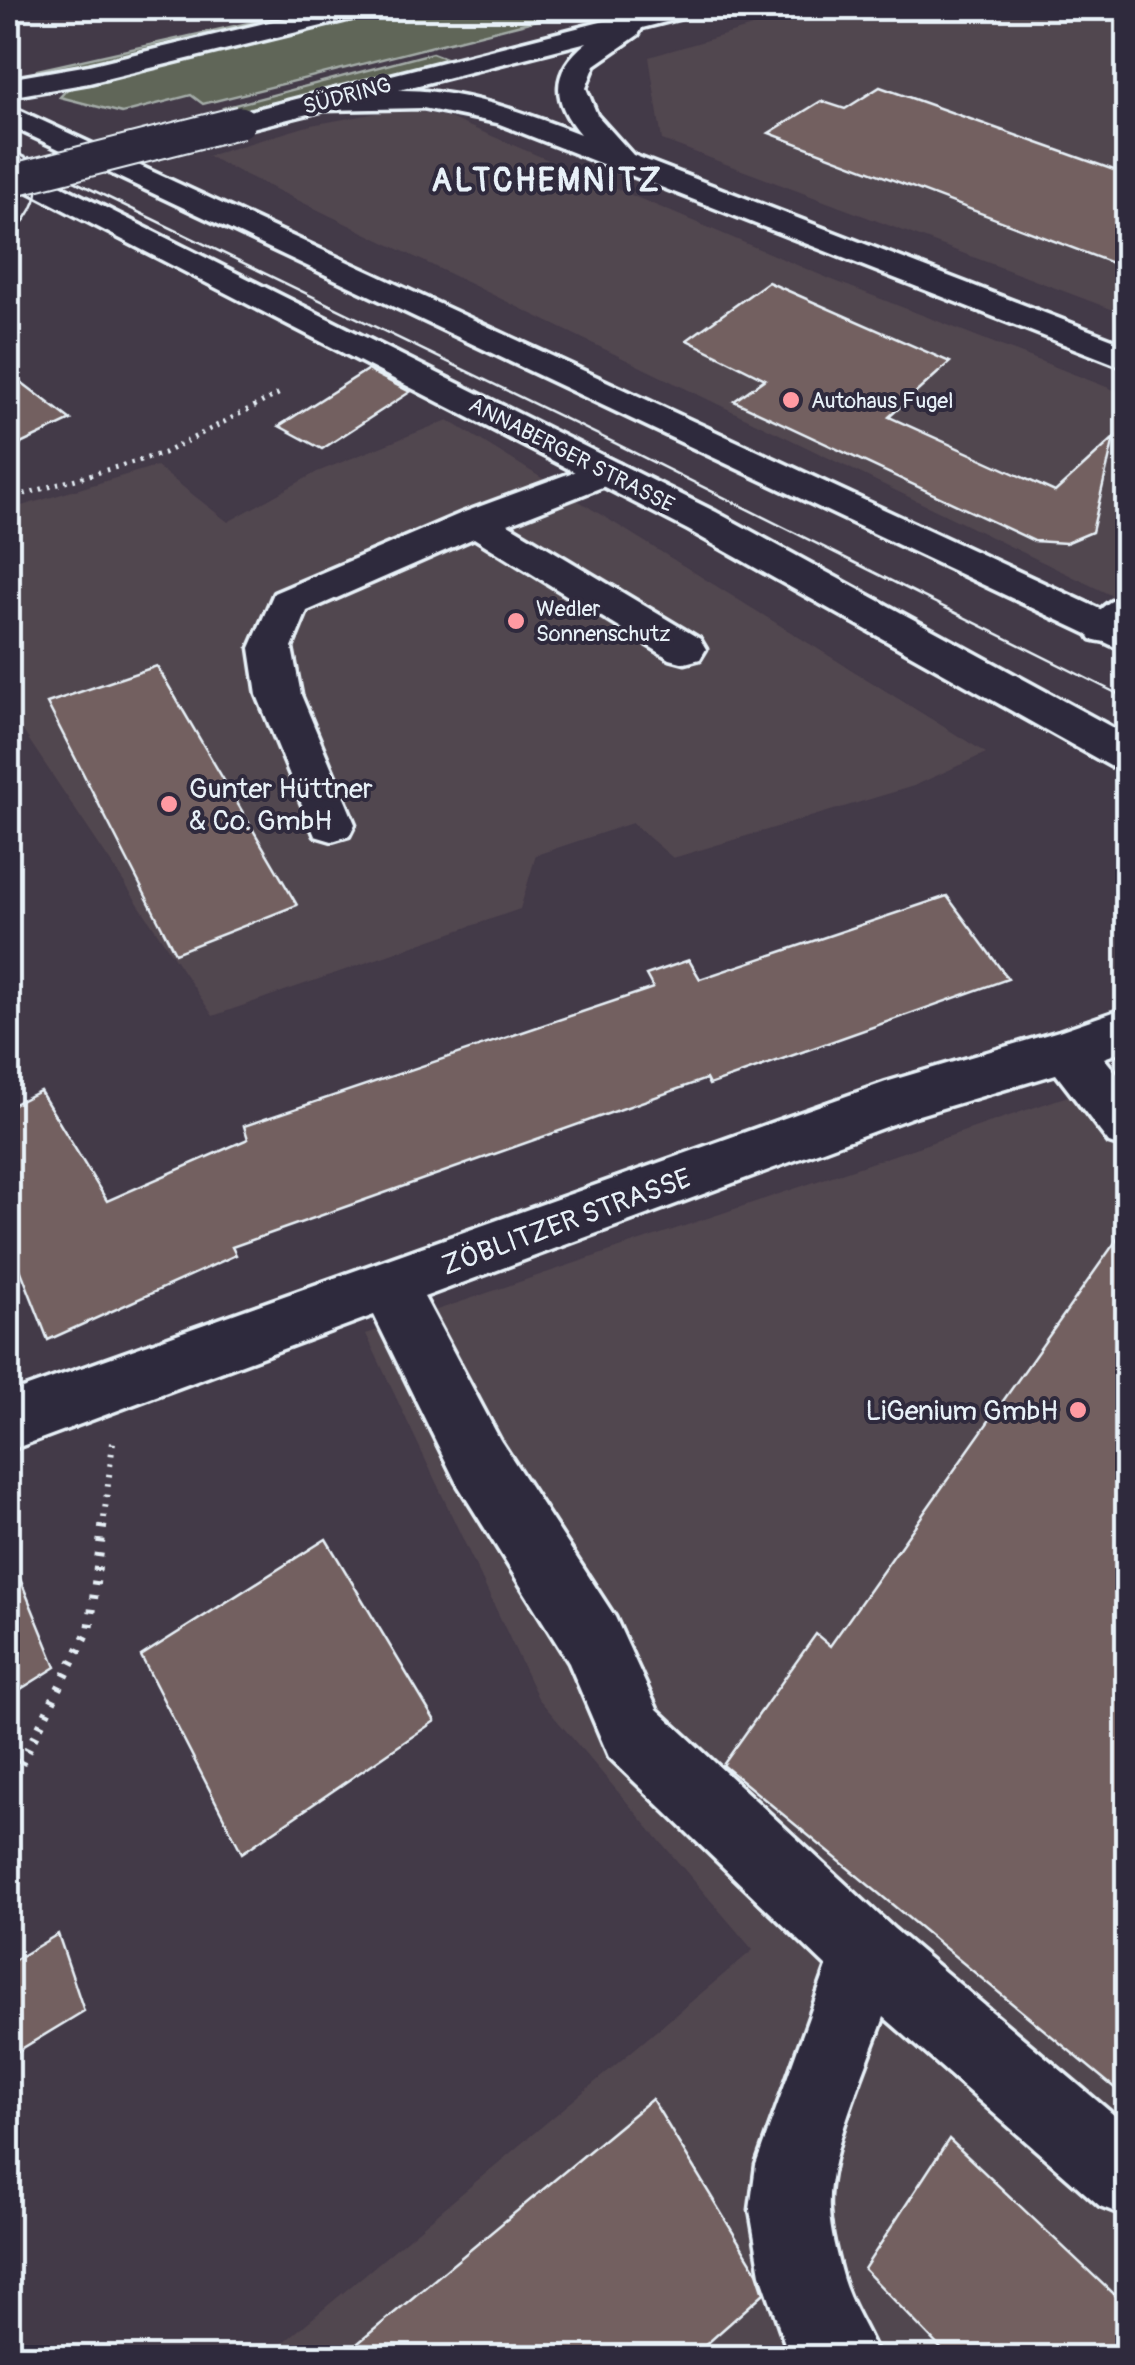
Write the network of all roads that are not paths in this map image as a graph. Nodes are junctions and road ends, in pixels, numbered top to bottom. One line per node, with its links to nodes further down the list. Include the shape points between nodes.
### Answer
1 (361, 8): 6 (main road)
2 (687, 8): 4 (main road, SÜDRING)
3 (573, 10): 5 (main road, via 484,48); 12 (main road, SÜDRING)
4 (654, 16): 5 (main road, SÜDRING); 13 (main road, via 583,58 571,84 583,121)
5 (469, 64): 8 (main road, SÜDRING); 10 (main road, via 474,91)
6 (89, 74): 7 (main road); 11 (main road, via 56,103)
7 (8, 88)
8 (326, 101): 10 (main road, via 423,99); 15 (main road, SÜDRING, bridge)
9 (8, 114): 11 (main road)
10 (504, 116): 13 (main road)
11 (55, 136): 19 (main road)
12 (8, 154)
13 (625, 162): 16 (main road)
14 (8, 170): 17 (main road, ANNABERGER STRASSE)
15 (8, 181)
16 (1128, 358)
17 (606, 472): 18 (main road); 21 (main road, ANNABERGER STRASSE)
18 (476, 522): 20 (main road); 22 (main road, via 289,603 271,648 278,695)
19 (1120, 625)
20 (685, 649)
21 (1128, 756)
22 (332, 824)
23 (1128, 1027): 24 (main road, ZÖBLITZER STRASSE)
24 (1067, 1050): 25 (main road); 26 (main road, ZÖBLITZER STRASSE, via 904,1097)
25 (1128, 1127)
26 (389, 1286): 27 (main road, ZÖBLITZER STRASSE); 28 (main road, via 478,1461 592,1640 634,1734)
27 (8, 1422)
28 (868, 1955): 29 (main road); 30 (main road, via 796,2165 789,2210 801,2274 824,2342)
29 (1128, 2178)
30 (838, 2358)

